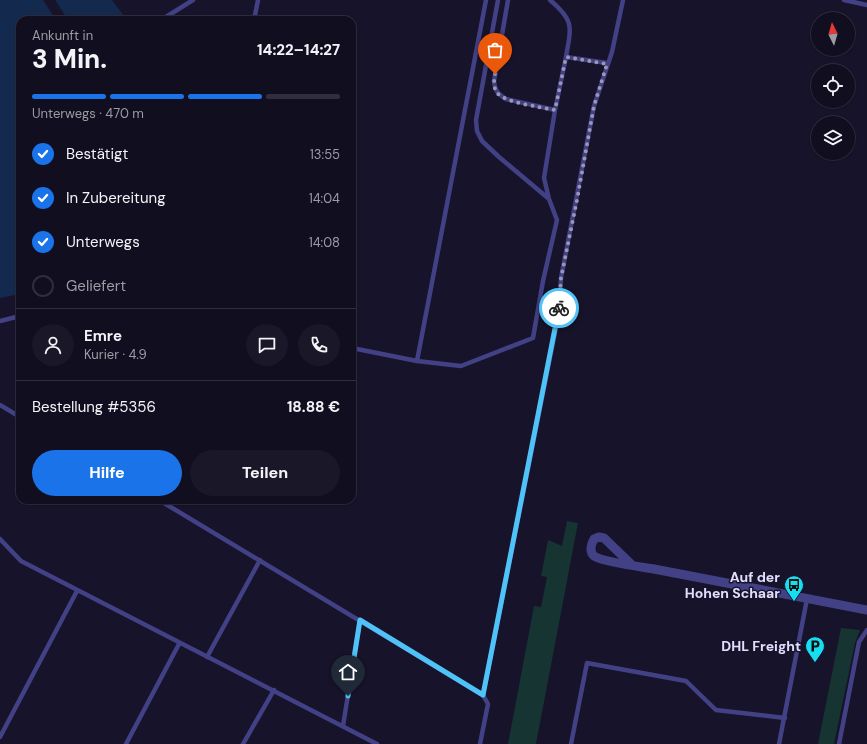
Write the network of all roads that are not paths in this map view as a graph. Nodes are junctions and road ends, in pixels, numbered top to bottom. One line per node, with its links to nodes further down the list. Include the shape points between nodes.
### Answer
1 (193, 0): 10 (lane)
2 (258, 0): 11 (lane)
3 (486, 0): 19 (lane)
4 (498, 0): 15 (lane, via 476,120 477,131 482,141)
5 (508, 0): 14 (lane, via 494,81 496,92 506,99)
6 (550, 0): 12 (lane, via 563,11 569,22)
7 (623, 0): 13 (lane)
8 (844, 0): 9 (lane)
9 (867, 4)
10 (167, 16)
11 (255, 16)
12 (566, 57): 13 (lane); 14 (lane)
13 (607, 64): 34 (lane, via 594,106 561,278 559,312)
14 (555, 110): 15 (lane, via 544,178)
15 (549, 199): 19 (lane, via 557,220 533,338 461,366)
16 (16, 317): 17 (lane)
17 (0, 321)
18 (356, 349): 19 (lane)
19 (417, 361)
20 (0, 405): 21 (lane)
21 (16, 415)
22 (166, 504): 24 (lane)
23 (0, 539): 26 (lane, via 21,561)
24 (260, 560): 29 (lane); 32 (lane)
25 (632, 565): 27 (street)
26 (77, 591): 31 (lane); 37 (lane)
27 (807, 598): 28 (street); 35 (lane)
28 (867, 610)
29 (360, 620): 34 (lane); 36 (lane)
30 (867, 630): 44 (lane, via 859,642)
31 (179, 644): 32 (lane); 38 (lane)
32 (207, 657): 33 (lane)
33 (274, 690): 36 (lane); 39 (lane)
34 (483, 695): 41 (lane, via 488,704)
35 (785, 718): 42 (lane, via 716,710 686,681 587,663); 43 (lane)
36 (343, 726): 40 (lane)
37 (0, 737)
38 (126, 744)
39 (243, 744)
40 (377, 744)
41 (480, 744)
42 (571, 744)
43 (779, 744)
44 (839, 744)

